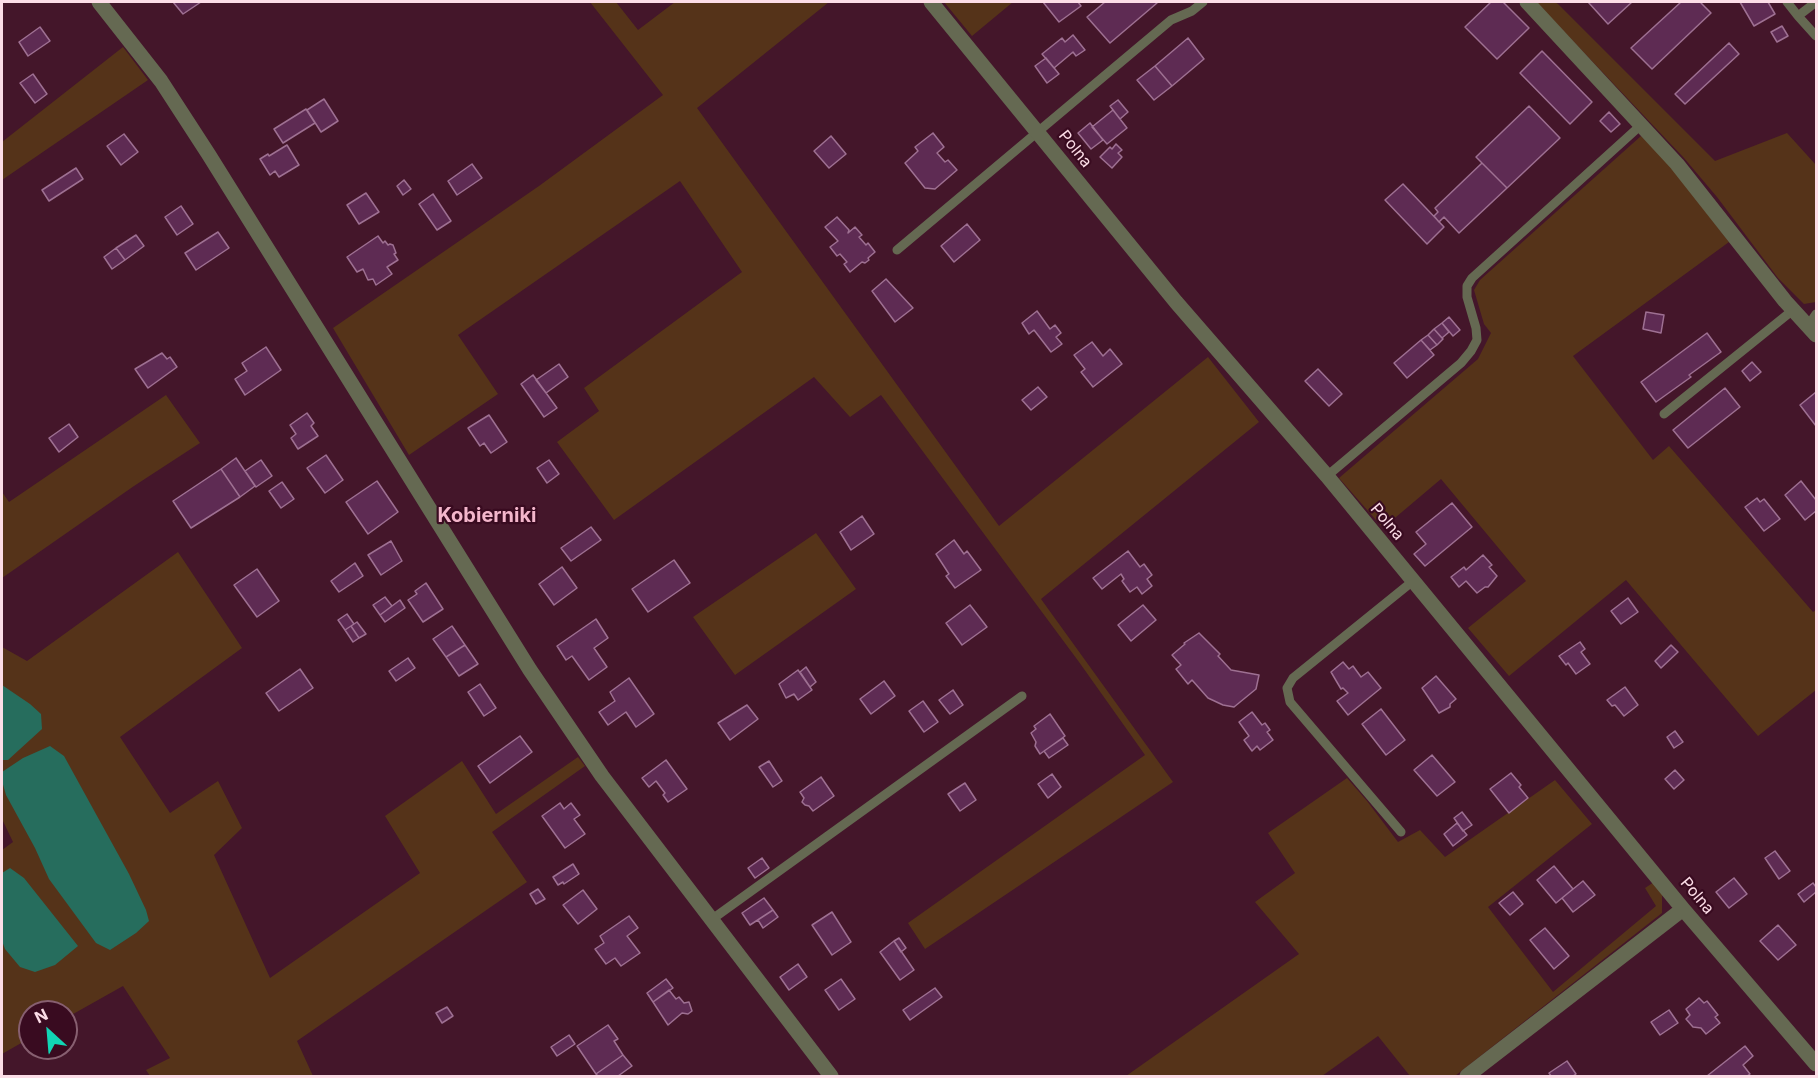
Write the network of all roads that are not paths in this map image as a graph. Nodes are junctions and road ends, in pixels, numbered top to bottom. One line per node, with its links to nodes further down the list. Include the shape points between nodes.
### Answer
1 (99, 2): 20 (street, via 161,81 530,670 602,776)
2 (932, 2): 10 (street, Polna)
3 (1527, 2): 9 (street)
4 (1787, 2): 7 (lane)
5 (1816, 2): 7 (lane)
6 (1200, 3): 10 (lane, via 1171,20)
7 (1798, 16): 8 (lane)
8 (1816, 36)
9 (1641, 125): 12 (street, via 1677,164); 15 (lane, via 1472,278 1467,297 1477,340 1461,363)
10 (1038, 132): 11 (lane); 15 (street, Polna, via 1176,302)
11 (897, 250)
12 (1793, 310): 13 (street); 14 (lane)
13 (1814, 325)
14 (1664, 414)
15 (1327, 476): 16 (street, Polna)
16 (1413, 581): 18 (lane, via 1293,678 1287,688 1290,702); 19 (street, Polna)
17 (1022, 696): 20 (lane)
18 (1401, 832)
19 (1683, 909): 21 (street, Polna); 23 (street)
20 (711, 920): 22 (street)
21 (1816, 1064)
22 (831, 1077)
23 (1467, 1077)

